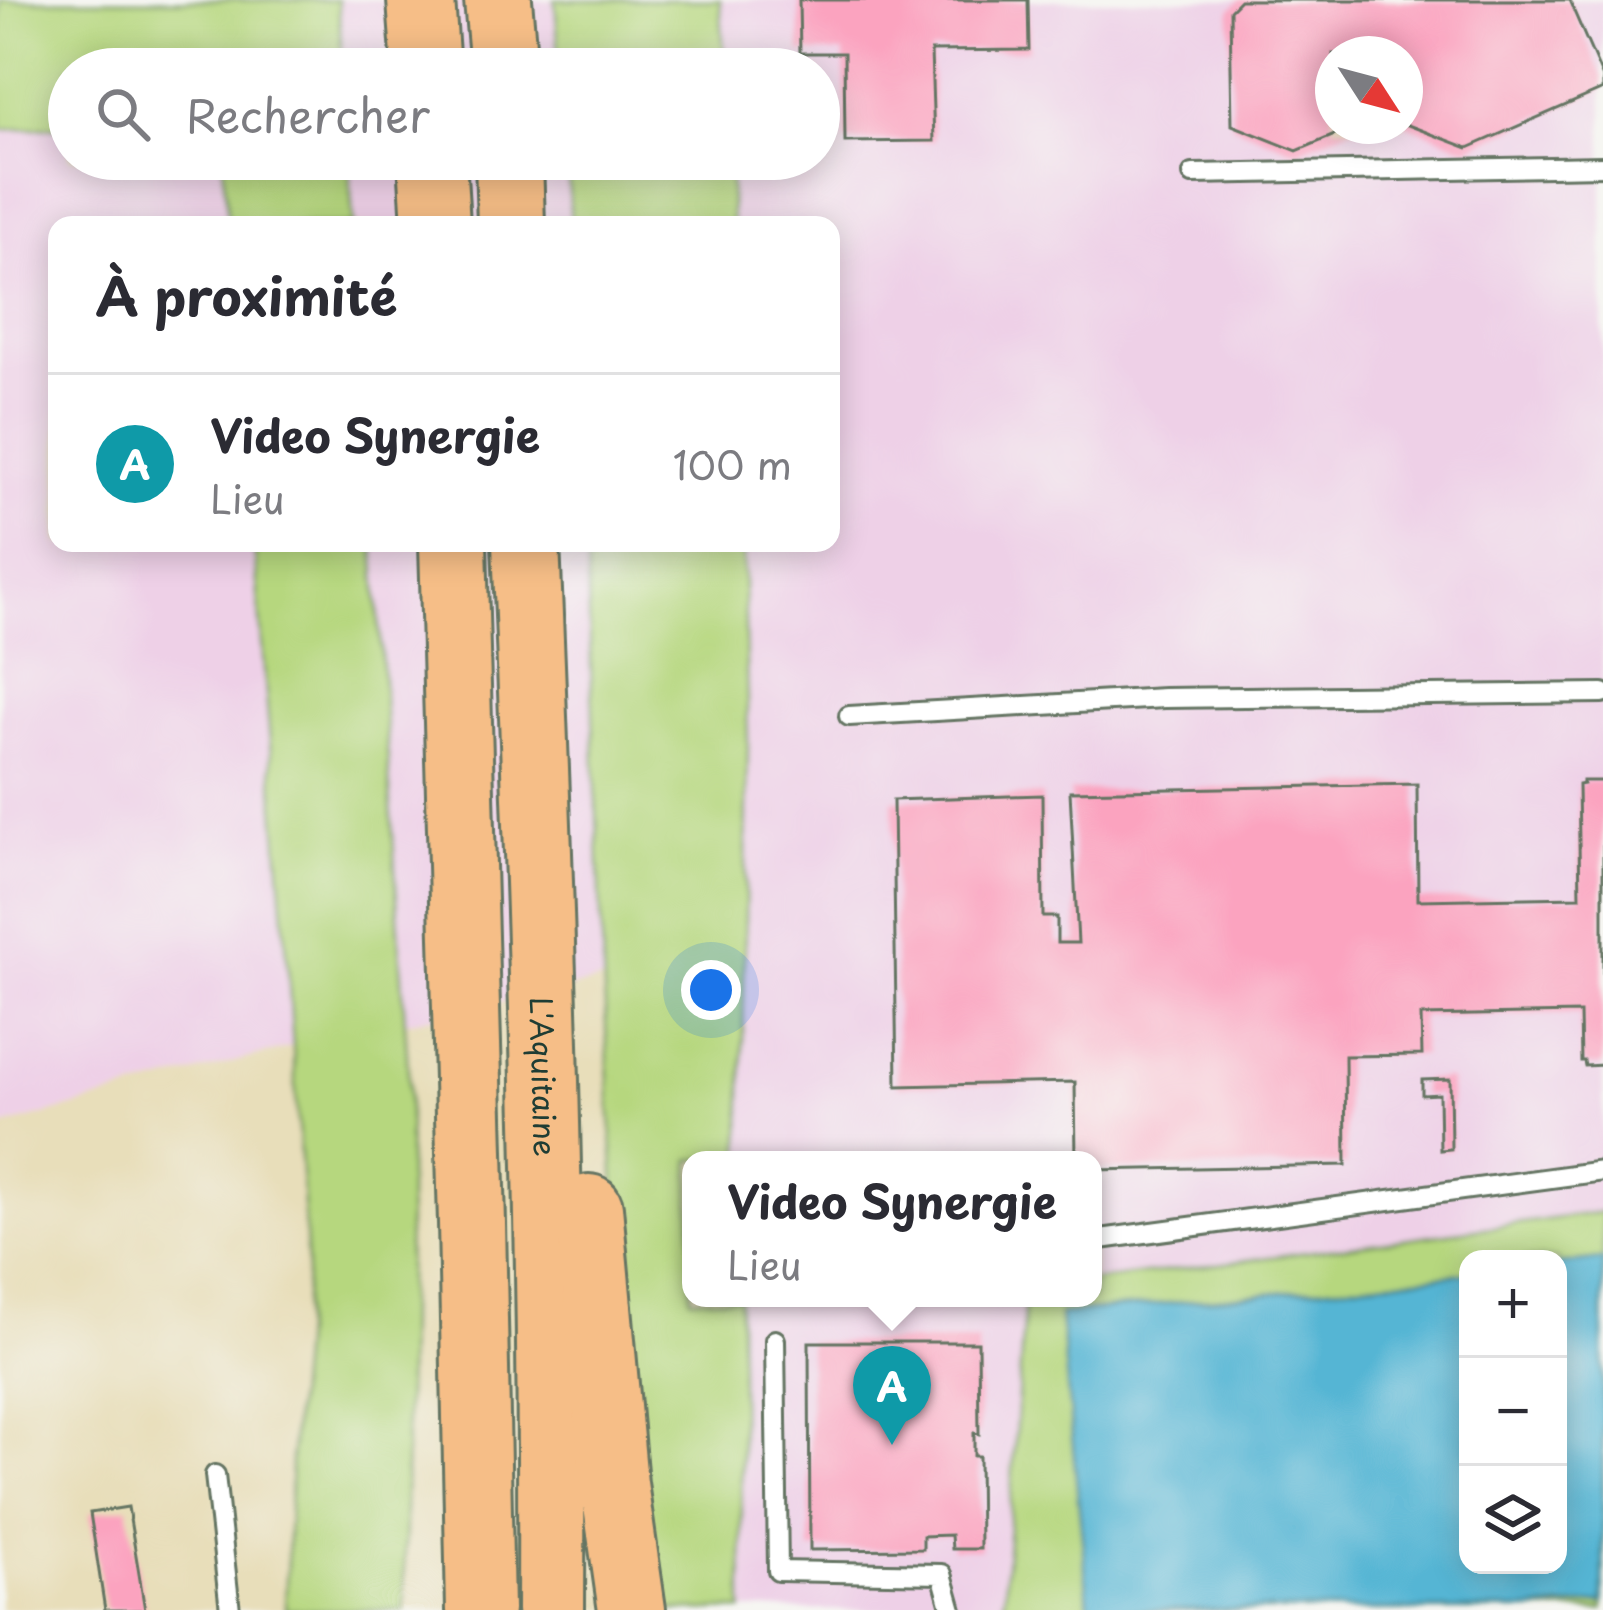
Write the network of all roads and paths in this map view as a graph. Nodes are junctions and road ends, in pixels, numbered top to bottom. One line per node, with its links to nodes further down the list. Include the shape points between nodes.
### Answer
1 (421, 0): 3 (highway)
2 (498, 0): 4 (highway)
3 (424, 48)
4 (502, 48)
5 (1603, 166): 6 (lane)
6 (1193, 174)
7 (433, 180): 9 (highway)
8 (509, 180): 10 (highway)
9 (435, 216)
10 (511, 216)
11 (454, 552): 17 (highway)
12 (526, 552): 15 (highway, L'Aquitaine)
13 (1603, 693): 14 (lane, via 1164,698)
14 (849, 716)
15 (542, 917): 24 (highway, L'Aquitaine); 25 (highway, via 579,1066)
16 (1603, 1171): 18 (lane)
17 (472, 1232): 22 (highway, via 454,1293); 23 (highway)
18 (1102, 1239)
19 (776, 1340): 26 (lane, via 778,1571 942,1574)
20 (215, 1474): 21 (lane)
21 (230, 1610)
22 (441, 1610)
23 (479, 1610)
24 (551, 1610)
25 (632, 1610)
26 (952, 1610)

